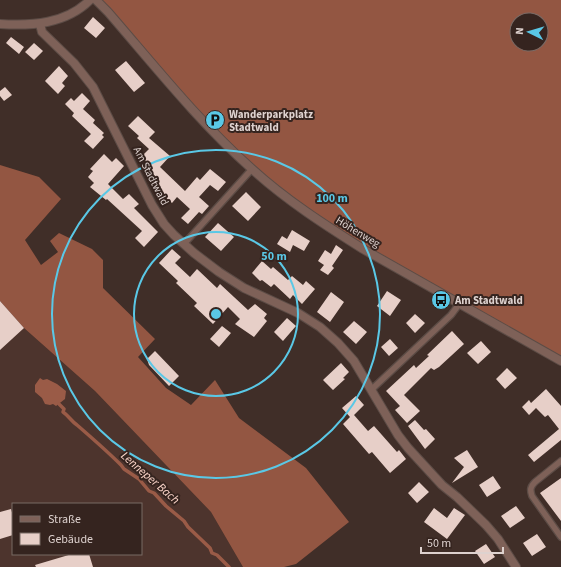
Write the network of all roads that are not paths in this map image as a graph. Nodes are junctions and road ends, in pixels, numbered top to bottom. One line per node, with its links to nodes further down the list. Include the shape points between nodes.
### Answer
1 (90, 0): 4 (street, via 65,16)
2 (96, 0): 5 (street, Höhenweg, via 197,114)
3 (0, 24): 4 (street)
4 (40, 24): 6 (street, Am Stadtwald, via 42,32 74,63 93,87 152,205 164,224)
5 (252, 169): 6 (lane); 7 (street, Höhenweg, via 333,230)
6 (184, 244): 9 (street, Am Stadtwald, via 244,288 298,313 320,327 354,361)
7 (460, 303): 8 (street, Höhenweg); 9 (lane, via 451,315)
8 (561, 361)
9 (371, 390): 12 (street, Am Stadtwald, via 408,448 442,486 486,525)
10 (561, 461): 11 (lane, via 535,482 530,491)
11 (561, 537)
12 (516, 567)

